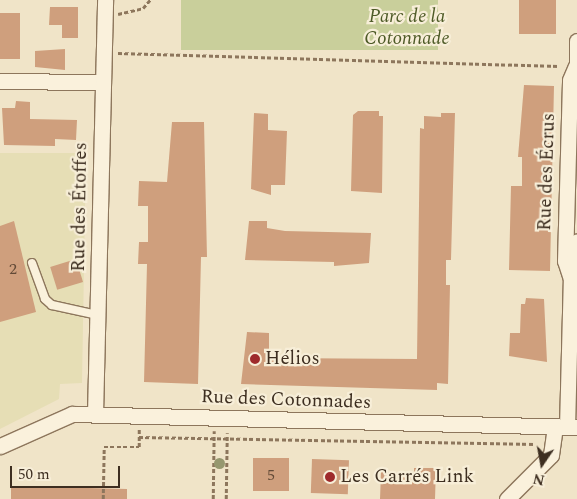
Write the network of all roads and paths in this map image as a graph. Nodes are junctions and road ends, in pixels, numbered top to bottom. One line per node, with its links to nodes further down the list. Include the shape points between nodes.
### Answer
1 (105, 0): 3 (street, Rue des Étoffes)
2 (150, 0): 3 (path, via 143,8)
3 (105, 18): 5 (street, Rue des Étoffes)
4 (577, 41): 6 (street, Rue des Écrus)
5 (104, 52): 6 (path); 8 (street, Rue des Étoffes)
6 (577, 67): 11 (street, Rue des Écrus, via 570,80 565,242)
7 (0, 81): 8 (street)
8 (103, 82): 12 (street, Rue des Étoffes)
9 (577, 241): 11 (street, Rue des Écrus)
10 (32, 263): 12 (lane, via 45,299 52,305)
11 (571, 279): 16 (street, Rue des Écrus)
12 (97, 315): 13 (street, Rue des Étoffes)
13 (95, 414): 14 (street, Rue des Cotonnades); 21 (street, Rue des Cotonnades, via 72,414)
14 (140, 415): 15 (street, Rue des Cotonnades); 17 (path)
15 (221, 418): 16 (street, Rue des Cotonnades); 18 (path); 19 (path)
16 (566, 427): 25 (street, Rue des Écrus, via 551,455)
17 (139, 437): 18 (path); 22 (path, via 139,447 104,447)
18 (214, 439): 19 (path); 23 (path)
19 (227, 439): 20 (path); 24 (path)
20 (535, 444)
21 (0, 446)
22 (103, 499)
23 (213, 499)
24 (226, 499)
25 (506, 499)

